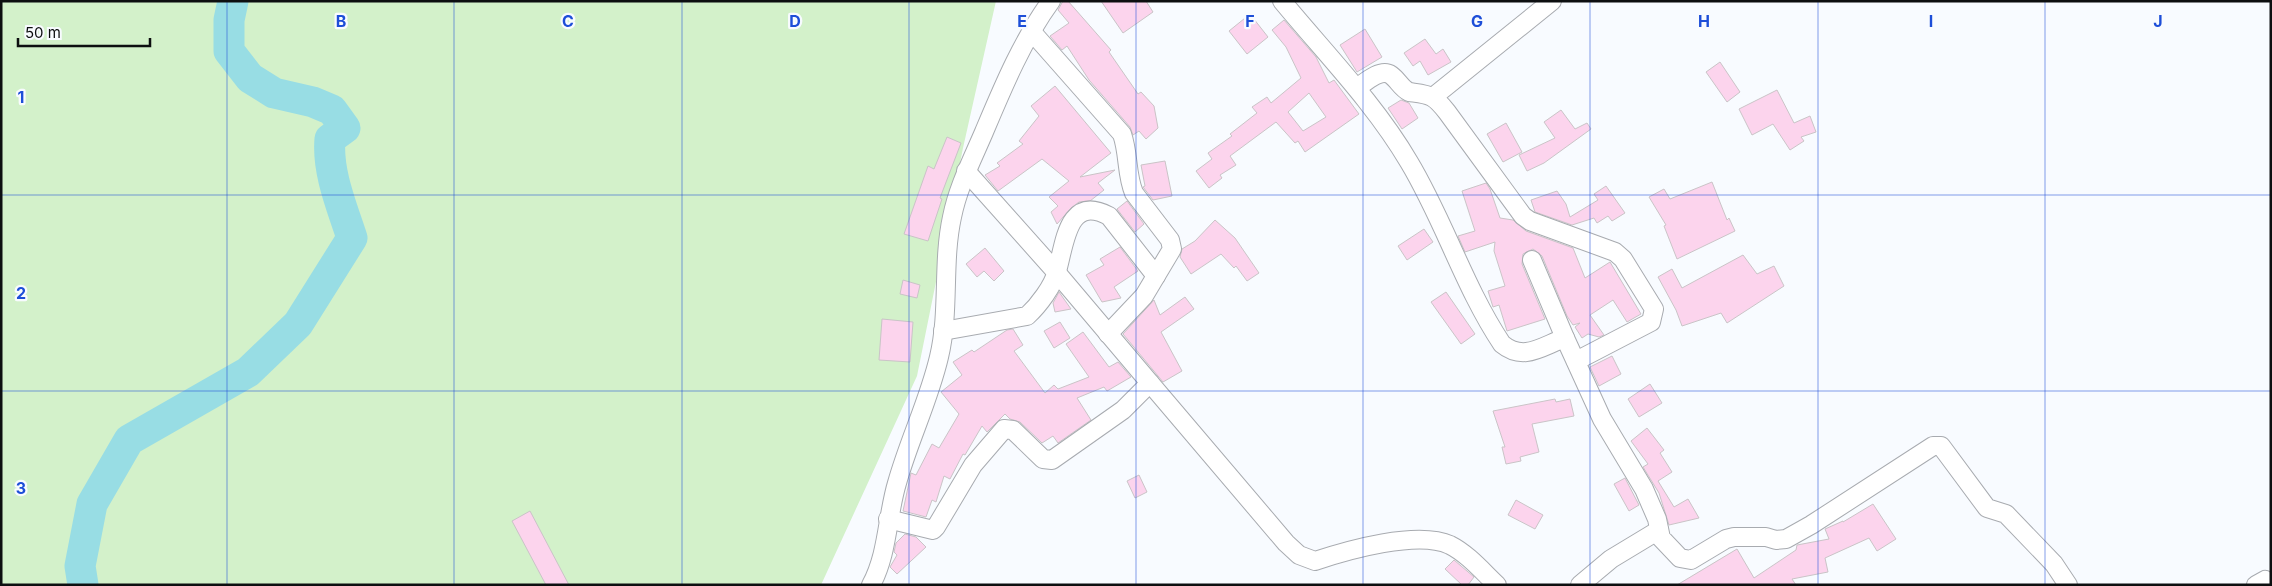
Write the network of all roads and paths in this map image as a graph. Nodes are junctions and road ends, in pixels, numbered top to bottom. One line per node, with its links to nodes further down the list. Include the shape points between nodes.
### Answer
1 (1051, 1): 4 (street)
2 (1282, 1): 5 (street)
3 (1552, 1): 6 (street)
4 (1032, 32): 7 (street, via 1000,91); 10 (street, via 1122,134 1128,177 1134,194 1170,240 1172,249)
5 (1357, 88): 6 (street, via 1370,78 1386,73 1409,92); 13 (street, via 1408,160 1502,344 1521,354)
6 (1433, 97): 14 (street, via 1522,216 1615,252 1623,259 1654,309 1652,322)
7 (966, 171): 9 (street); 11 (street, via 952,217)
8 (1532, 260): 13 (street)
9 (1057, 272): 10 (street, via 1072,220 1092,211 1109,216); 11 (street, via 1028,316); 12 (street)
10 (1156, 276): 12 (street, via 1144,296)
11 (943, 331): 16 (street, via 939,356)
12 (1108, 334): 15 (street)
13 (1565, 338): 14 (street)
14 (1576, 360): 17 (street, via 1602,419 1644,489)
15 (1150, 383): 16 (street, via 1123,410 1052,460 1043,459 1013,430 1004,429 973,465 933,530); 19 (street, via 1299,555 1316,562 1340,553 1412,539 1435,540 1460,551)
16 (888, 519): 18 (street, via 880,569)
17 (1659, 530): 20 (street, via 1611,559); 21 (street, via 1665,543 1687,561 1734,537 1780,540 1811,525 1937,446 1944,450 1987,508 2006,514 2054,564)
18 (871, 585)
19 (1497, 585)
20 (1580, 585)
21 (2068, 585)
22 (2256, 585): 23 (street, via 2265,580)
23 (2271, 585)

